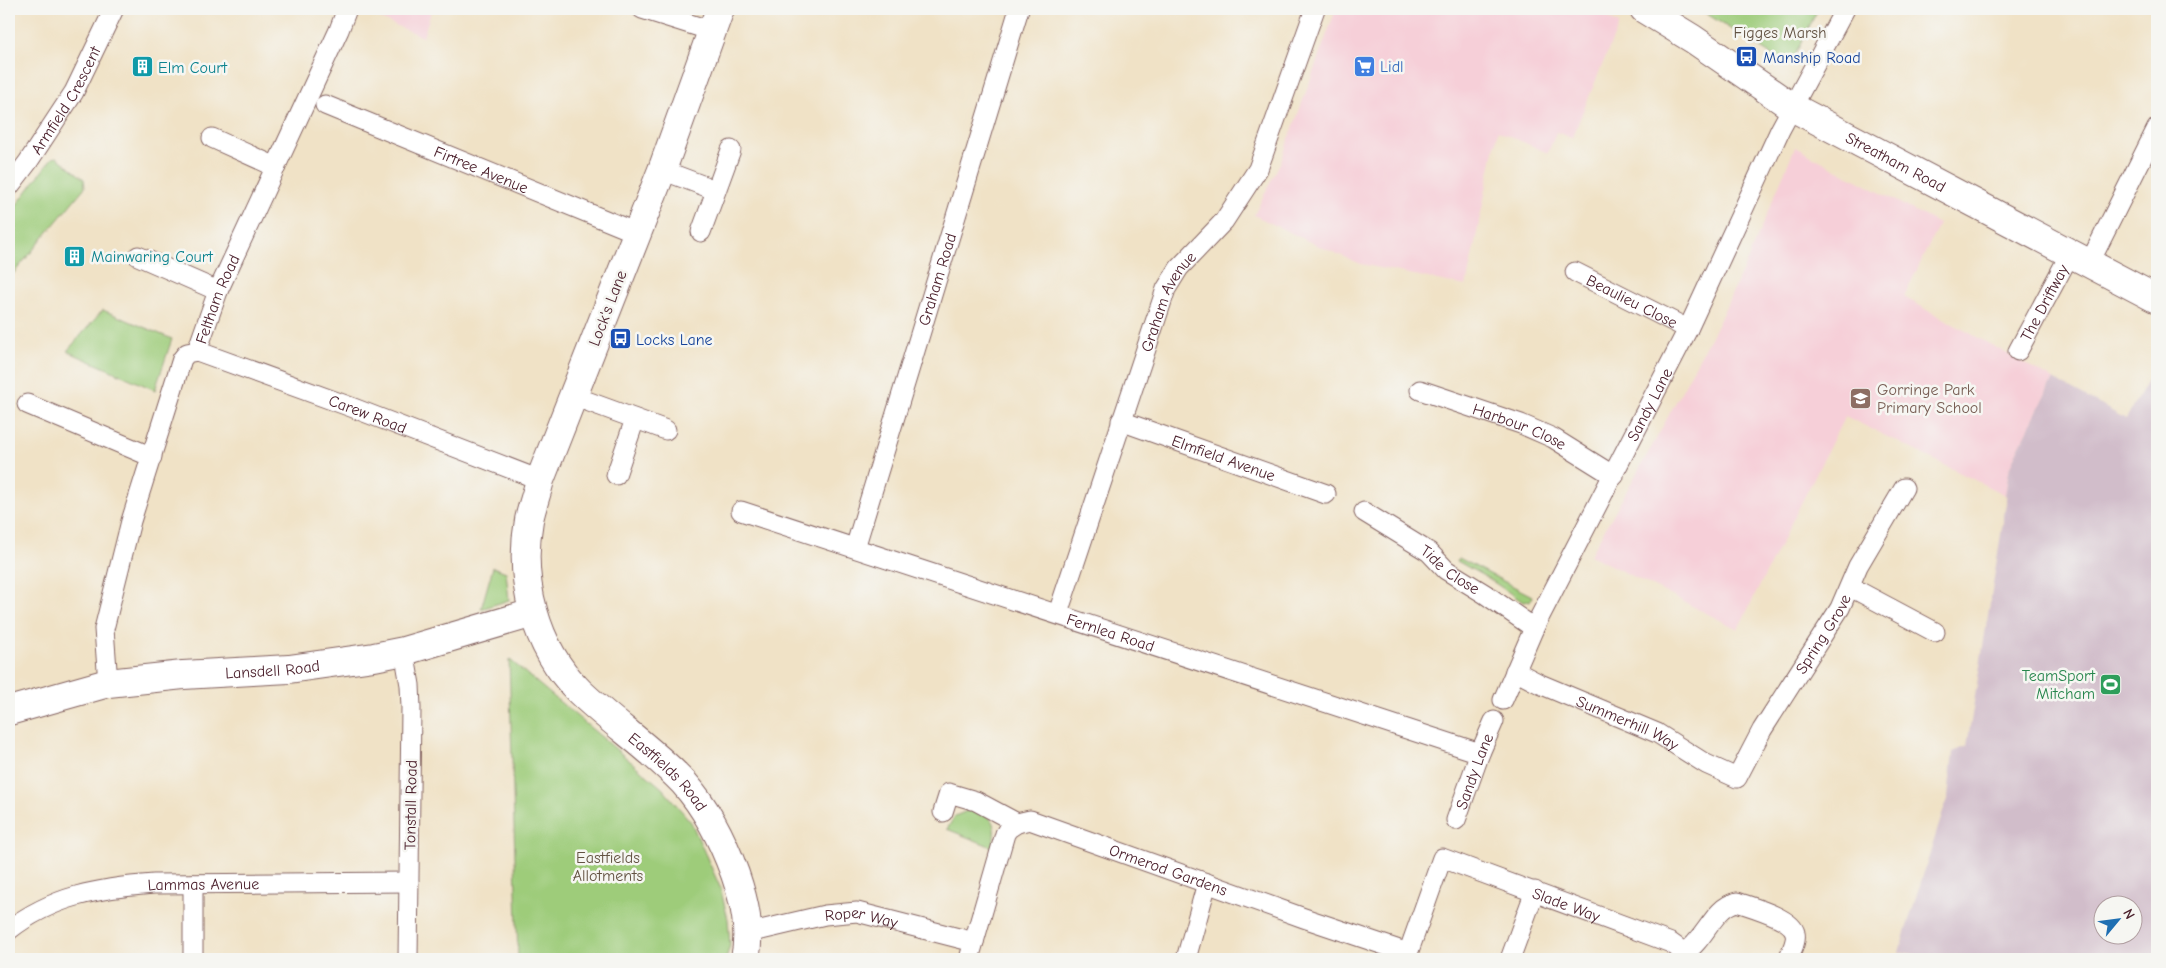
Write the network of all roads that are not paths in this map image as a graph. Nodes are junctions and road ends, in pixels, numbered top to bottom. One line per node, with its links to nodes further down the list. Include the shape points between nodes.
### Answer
1 (114, 9): 16 (street, Armfield Crescent, via 74,92)
2 (347, 9): 14 (street, Feltham Road)
3 (642, 9): 8 (street)
4 (1019, 9): 42 (street, Graham Road)
5 (1315, 9): 32 (street, Graham Avenue, via 1258,169 1224,221 1179,268 1166,289)
6 (1644, 9): 9 (street, Streatham Road)
7 (1845, 9): 9 (street)
8 (716, 20): 15 (street, Lock's Lane)
9 (1797, 97): 21 (street, Streatham Road); 25 (street, Sandy Lane)
10 (326, 105): 19 (street, Firtree Avenue)
11 (2157, 128): 21 (street, The Driftway)
12 (212, 138): 14 (street)
13 (731, 150): 17 (street)
14 (276, 167): 23 (street, Feltham Road)
15 (662, 170): 17 (street); 19 (street, Lock's Lane)
16 (9, 186)
17 (715, 190): 18 (street)
18 (701, 232)
19 (637, 233): 29 (street, Lock's Lane)
20 (138, 256): 23 (street)
21 (2080, 259): 24 (street, Streatham Road); 27 (street, The Driftway)
22 (1575, 272): 25 (street, Beaulieu Close)
23 (218, 291): 26 (street, Feltham Road)
24 (2157, 299)
25 (1688, 329): 36 (street, Sandy Lane)
26 (197, 350): 34 (street, Feltham Road, via 182,359); 37 (street, Carew Road)
27 (2018, 351)
28 (1420, 390): 36 (street, Harbour Close, via 1553,438)
29 (573, 396): 31 (street); 37 (street, Lock's Lane)
30 (28, 404): 34 (street)
31 (635, 419): 33 (street); 35 (street)
32 (1121, 422): 39 (street, Elmfield Avenue); 45 (street, Graham Avenue)
33 (666, 430)
34 (152, 457): 50 (street, Feltham Road, via 126,538 104,629)
35 (616, 475)
36 (1614, 476): 46 (street, Sandy Lane)
37 (540, 480): 44 (street, Lock's Lane, via 529,520 527,546 528,586)
38 (1904, 488): 43 (street, Spring Grove, via 1870,543)
39 (1326, 494)
40 (741, 511): 42 (street, Fernlea Road)
41 (1364, 512): 46 (street, Tide Close, via 1429,552 1446,570)
42 (855, 548): 45 (street, Fernlea Road)
43 (1850, 585): 47 (street); 55 (street, Spring Grove, via 1823,637 1762,730)
44 (533, 613): 48 (street, Lansdell Road); 64 (street, Eastfields Road, via 549,651 572,684 675,774 704,808 730,862 746,914)
45 (1058, 613): 54 (street, Fernlea Road)
46 (1534, 628): 49 (street, Sandy Lane)
47 (1934, 632)
48 (404, 651): 50 (street, Lansdell Road, via 289,669); 59 (street, Tonstall Road, via 410,685)
49 (1515, 672): 51 (street, Sandy Lane); 55 (street, Summerhill Way, via 1657,734 1706,764)
50 (108, 683): 52 (street, Lansdell Road)
51 (1503, 700)
52 (9, 711)
53 (1494, 721): 54 (street, Sandy Lane)
54 (1480, 752): 57 (street, Sandy Lane)
55 (1738, 778)
56 (943, 812): 58 (street, Ormerod Gardens, via 949,793 976,801)
57 (1456, 820)
58 (1017, 822): 61 (street, Ormerod Gardens, via 1030,820); 65 (street, via 1004,834)
59 (409, 882): 60 (street, Lammas Avenue); 69 (street, Tonstall Road)
60 (193, 884): 63 (street, Lammas Avenue, via 95,890 53,903); 68 (street)
61 (1207, 884): 66 (street, Ormerod Gardens); 70 (street)
62 (1535, 891): 66 (street, Slade Way, via 1442,858); 67 (street, Slade Way, via 1671,943); 71 (street)
63 (9, 930)
64 (747, 946): 65 (street, Roper Way, via 825,915 857,912)
65 (971, 950)
66 (1407, 956)
67 (1684, 957): 72 (street, via 1723,907 1737,902 1789,922 1796,932 1796,939)
68 (193, 959)
69 (408, 959)
70 (1186, 959)
71 (1510, 959)
72 (1788, 959)

